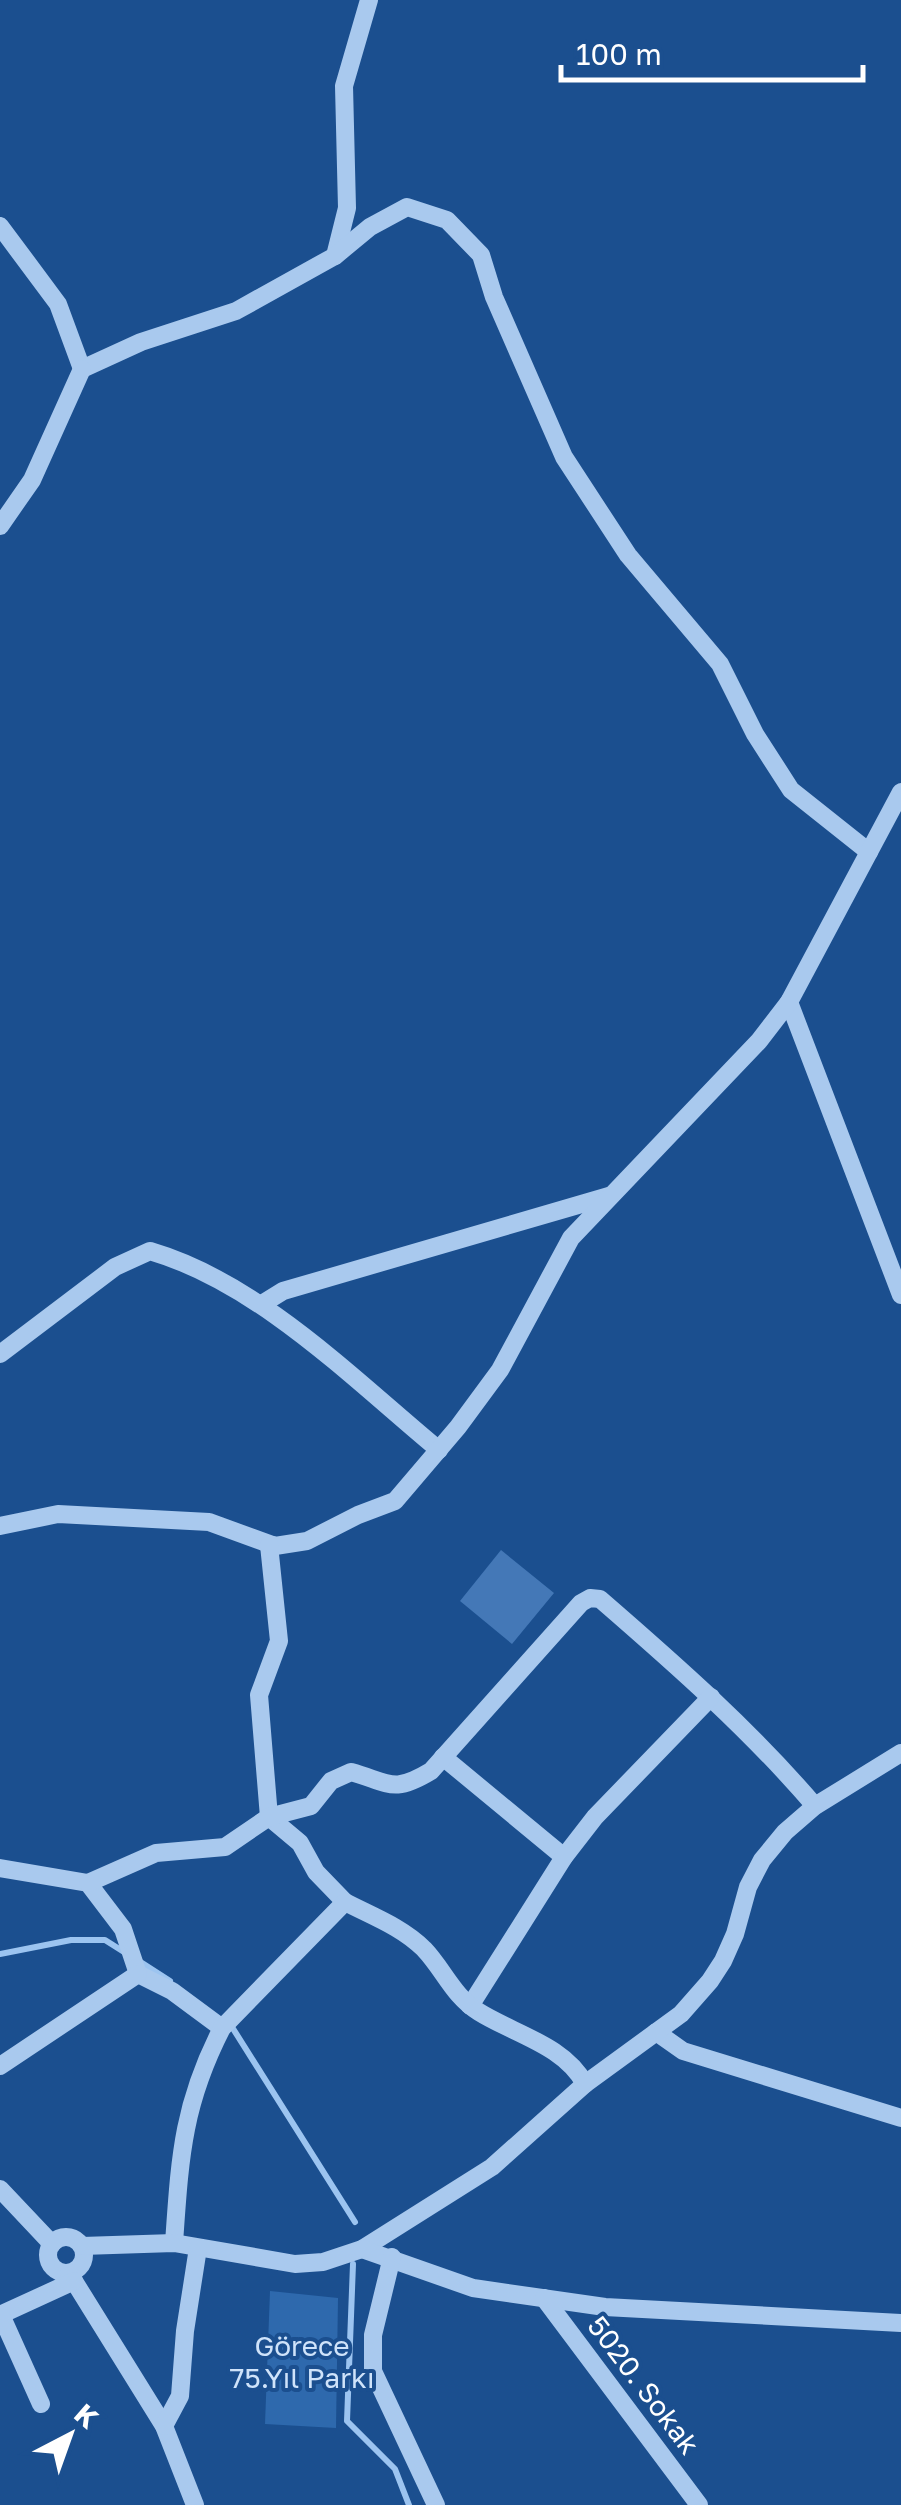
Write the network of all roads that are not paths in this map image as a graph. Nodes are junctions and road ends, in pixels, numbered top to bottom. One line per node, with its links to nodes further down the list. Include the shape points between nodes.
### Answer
1 (370, 0): 3 (street, via 344,86 346,208)
2 (0, 226): 4 (street, via 58,304)
3 (335, 256): 4 (street, via 236,311); 7 (street, via 407,207 447,220 480,255 564,457 628,556 720,664 791,790)
4 (82, 369): 5 (street, via 32,480)
5 (0, 526)
6 (901, 792): 7 (street)
7 (869, 852): 8 (street)
8 (789, 1002): 9 (street); 10 (street)
9 (612, 1195): 11 (street, via 282,1291); 13 (street, via 572,1238 500,1370)
10 (901, 1295)
11 (262, 1304): 12 (street, via 189,1262 150,1250 115,1267); 13 (street)
12 (0, 1354)
13 (439, 1450): 15 (street, via 395,1501 307,1541)
14 (0, 1526): 15 (street, via 58,1514 209,1522)
15 (269, 1545): 20 (street, via 279,1641 259,1696)
16 (711, 1698): 18 (street, via 600,1599 590,1598); 19 (street); 21 (street)
17 (901, 1753): 19 (street)
18 (444, 1757): 20 (street, via 421,1777 394,1787 350,1772 332,1781 311,1806); 21 (street)
19 (815, 1806): 28 (street, via 762,1860 710,1981)
20 (269, 1817): 23 (street, via 225,1847 156,1852); 24 (street, via 300,1843)
21 (564, 1856): 26 (street)
22 (0, 1868): 23 (street)
23 (88, 1882): 25 (street, via 123,1929)
24 (344, 1902): 26 (street, via 413,1939); 27 (street)
25 (134, 1962): 27 (street); 29 (street)
26 (470, 2006): 30 (street, via 565,2058)
27 (222, 2028): 34 (street, via 181,2142)
28 (656, 2032): 30 (street); 31 (street, via 682,2051)
29 (0, 2066)
30 (585, 2084): 37 (street, via 492,2167)
31 (901, 2118)
32 (0, 2189): 33 (street)
33 (52, 2244): 35 (street, via 68,2237); 39 (street, via 52,2266)
34 (174, 2244): 35 (street); 36 (street)
35 (82, 2246): 39 (street)
36 (198, 2248): 37 (street, via 295,2264); 44 (street, via 180,2396)
37 (362, 2249): 38 (street)
38 (392, 2257): 40 (street, via 473,2288); 46 (street, via 373,2335 373,2371)
39 (72, 2277): 41 (street); 44 (street)
40 (544, 2298): 42 (street); 47 (street, 5020. Sokak)
41 (0, 2315): 43 (street)
42 (901, 2323)
43 (42, 2404)
44 (164, 2426): 45 (street)
45 (195, 2505)
46 (436, 2505)
47 (699, 2505)

